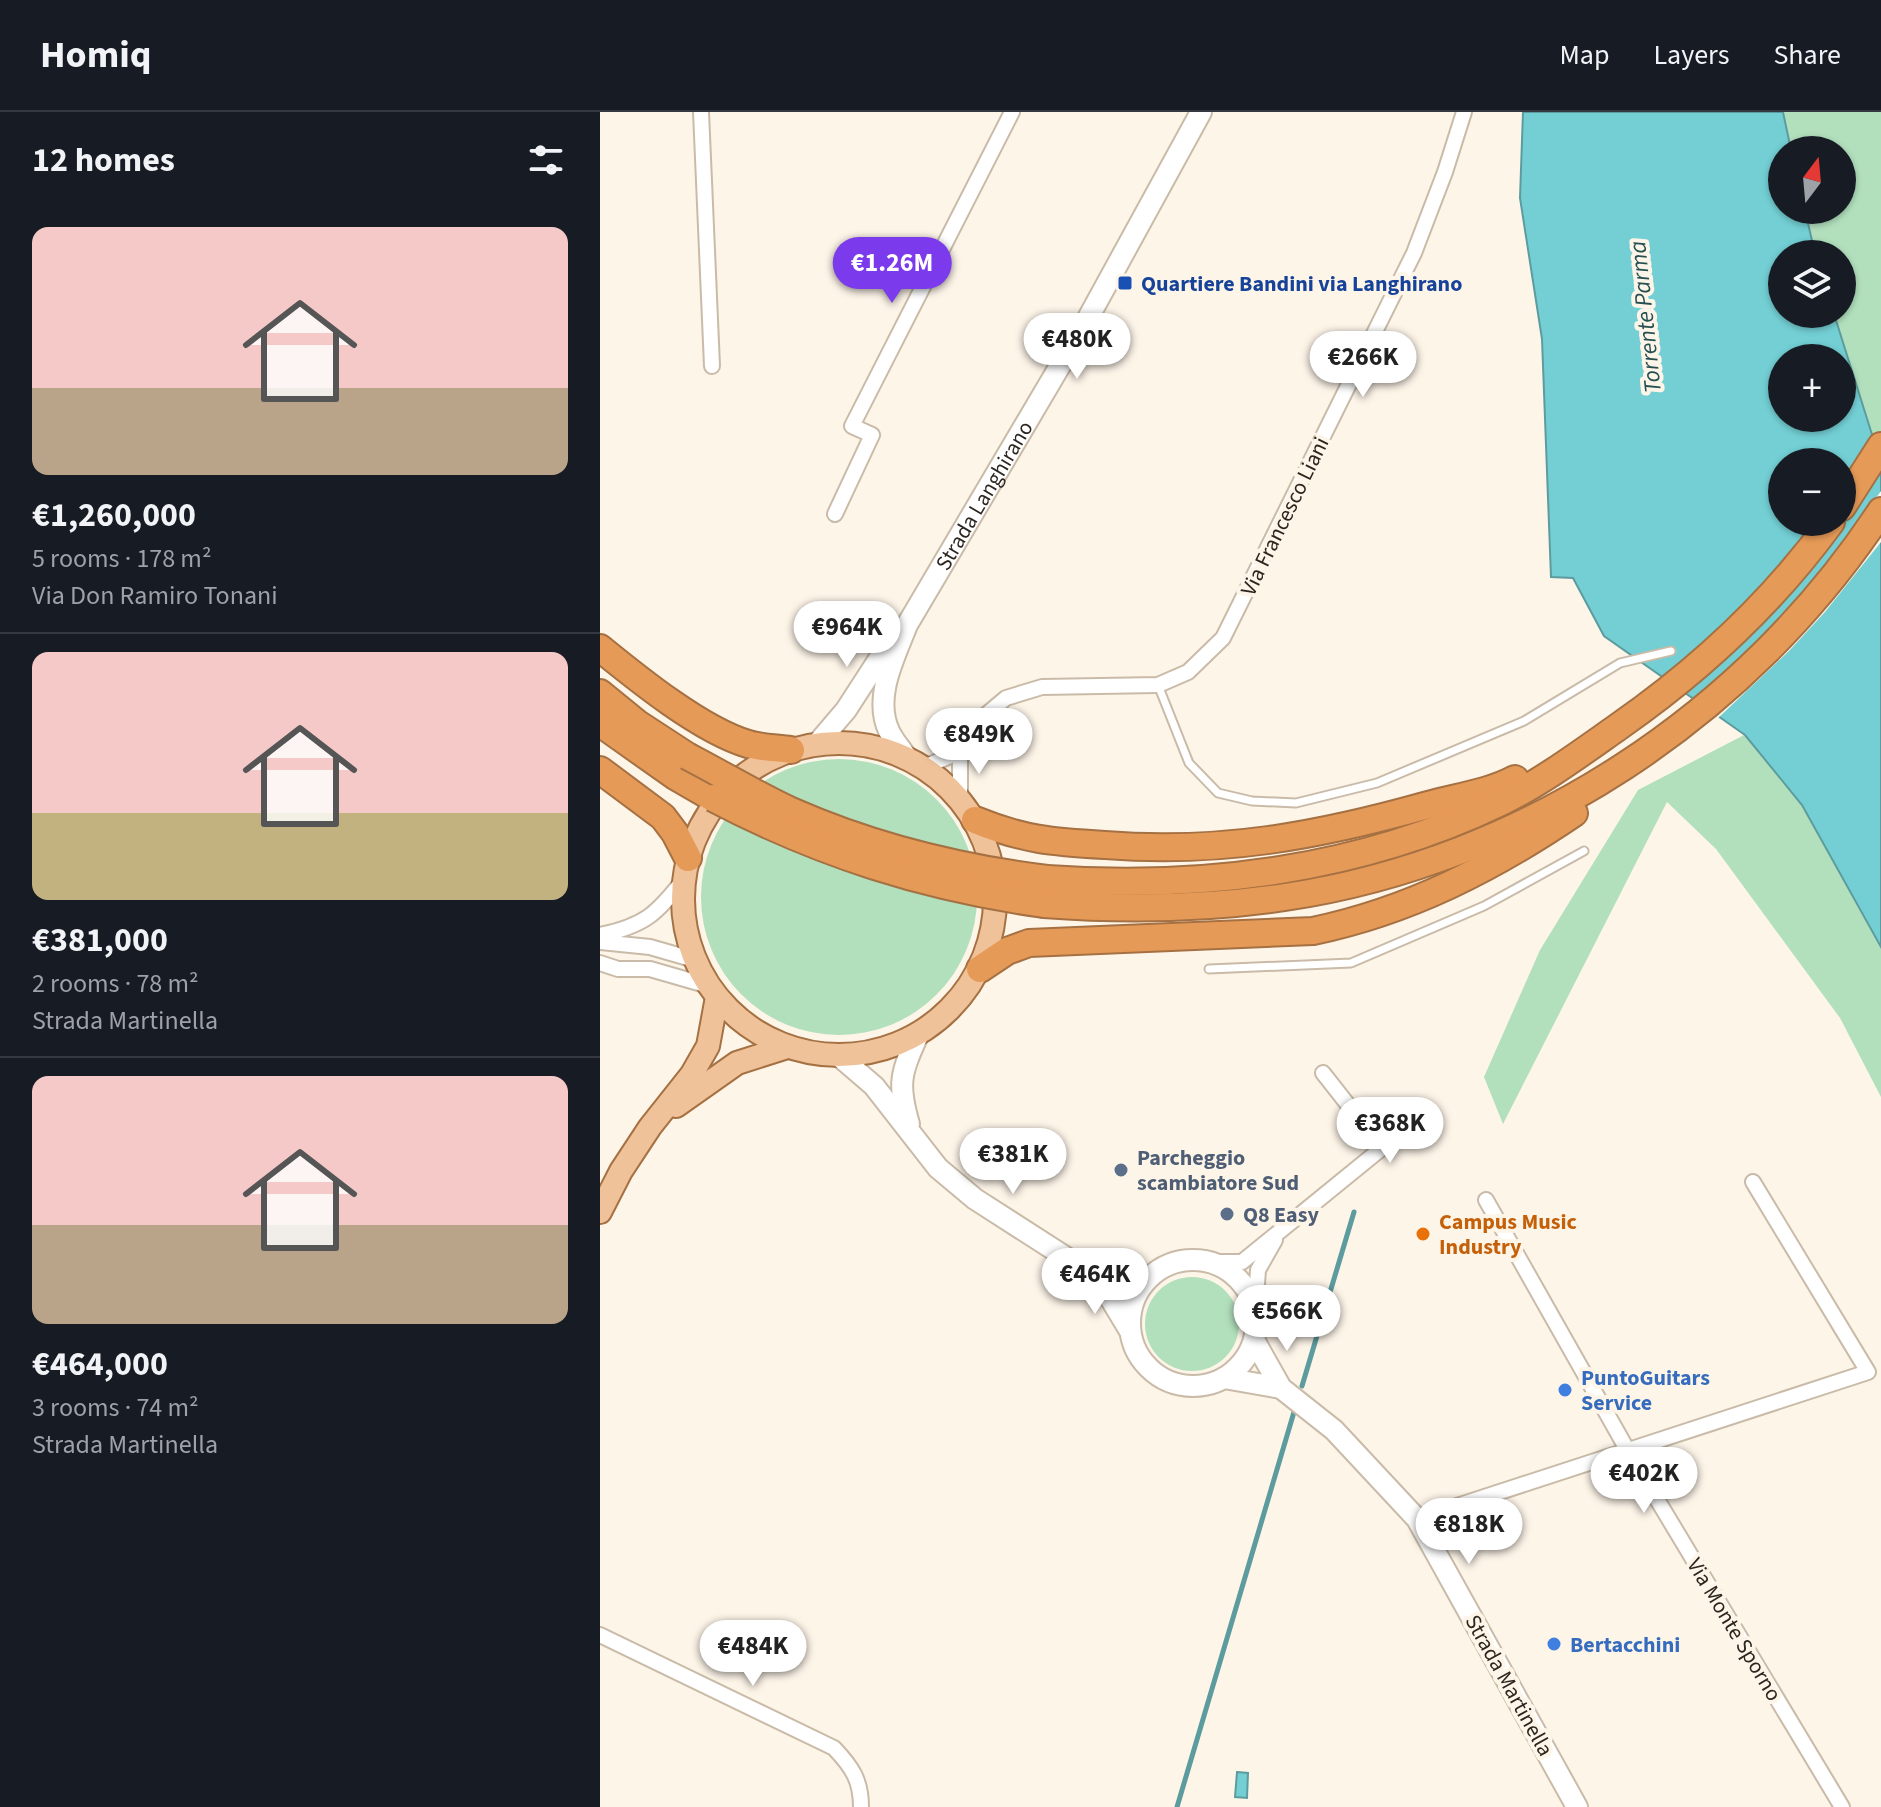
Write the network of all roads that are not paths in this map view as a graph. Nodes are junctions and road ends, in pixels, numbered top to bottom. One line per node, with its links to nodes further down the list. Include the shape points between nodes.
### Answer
1 (701, 112): 5 (street)
2 (1012, 112): 9 (street, via 852,426 872,435)
3 (1201, 112): 11 (street, Strada Langhirano)
4 (1464, 112): 14 (street, Via Francesco Liani, via 1414,253 1223,638 1188,672)
5 (712, 366)
6 (1881, 446): 7 (highway)
7 (1856, 485)
8 (1881, 511): 19 (highway, via 1787,631)
9 (835, 514)
10 (1819, 536): 16 (highway, via 1751,617)
11 (907, 625): 18 (street, Strada Langhirano, via 846,710); 21 (street, Strada Langhirano, via 889,671 884,711 888,729)
12 (600, 648): 18 (highway, via 716,730 748,744)
13 (1671, 651): 14 (lane, via 1620,663 1524,721 1377,783 1296,803 1218,793 1189,763)
14 (1158, 685): 20 (street, Via Francesco Liani, via 1042,687 1006,698 975,724)
15 (600, 693): 22 (highway)
16 (1638, 713): 24 (highway, via 1507,783 1351,827 1248,844 1158,849 1035,841 1006,833); 27 (highway, via 1503,801 1429,832 1324,862 1224,879)
17 (600, 723): 22 (highway)
18 (804, 747): 21 (main road, Strada Langhirano, via 863,744); 26 (main road, Strada Langhirano, via 745,773 726,791 697,834)
19 (1650, 749): 27 (highway, via 1526,822 1415,866 1352,884 1287,897 1175,908 1115,909); 32 (highway, via 1629,775 1524,847 1467,878 1363,919 1313,931 1029,943)
20 (960, 752): 21 (street); 24 (street)
21 (915, 763): 24 (main road, Strada Langhirano)
22 (681, 766): 27 (highway, bridge, via 858,837); 27 (highway, bridge, via 713,798 807,843 895,874 984,894)
23 (600, 770): 26 (highway, via 663,817 675,833)
24 (967, 809): 32 (main road, Strada Langhirano, via 990,855 996,894 993,932)
25 (1584, 851): 33 (lane, via 1484,906 1351,963)
26 (686, 869): 28 (street, via 665,904 645,922); 30 (main road, Strada Langhirano, via 684,920)
27 (1046, 891)
28 (600, 935)
29 (600, 942): 30 (street, via 650,947)
30 (695, 960): 34 (main road, Strada Langhirano)
31 (600, 963): 34 (street, via 650,969)
32 (980, 969): 35 (main road, Strada Langhirano, via 964,995)
33 (1209, 969)
34 (713, 991): 36 (main road, Strada Langhirano, via 738,1018); 39 (main road, Strada Langhirano, via 708,1046)
35 (918, 1035): 37 (main road, Strada Langhirano, via 880,1050); 40 (street, Strada Martinella, via 902,1070 902,1098)
36 (787, 1047): 37 (main road, Strada Langhirano); 39 (main road, Strada Langhirano, via 737,1063)
37 (839, 1056): 40 (street, Strada Martinella, via 874,1086)
38 (1323, 1073): 44 (street, via 1382,1148)
39 (650, 1127): 43 (main road, Strada Langhirano)
40 (911, 1131): 46 (street, Strada Martinella, via 938,1168 975,1199)
41 (1753, 1182): 53 (street, via 1868,1372)
42 (1486, 1200): 53 (street, Via Monte Sporno)
43 (600, 1212)
44 (1279, 1232): 45 (street, via 1242,1262); 48 (street, via 1258,1270)
45 (1208, 1262): 47 (street, via 1175,1262); 48 (street, via 1239,1279)
46 (1098, 1278): 47 (street); 49 (street, Strada Martinella)
47 (1147, 1279): 49 (street, via 1130,1313)
48 (1255, 1310): 50 (street)
49 (1130, 1331): 51 (street, Strada Martinella, via 1136,1351 1165,1379 1184,1386)
50 (1254, 1340): 51 (street, via 1237,1368); 52 (street, Strada Martinella)
51 (1224, 1378): 52 (street, Strada Martinella)
52 (1281, 1388): 54 (street, Strada Martinella, via 1334,1430)
53 (1628, 1451): 54 (street); 58 (street, Via Monte Sporno)
54 (1417, 1519): 57 (street, Strada Martinella)
55 (600, 1635): 56 (street, via 834,1748 852,1766 861,1788)
56 (861, 1807)
57 (1577, 1807)
58 (1842, 1807)

